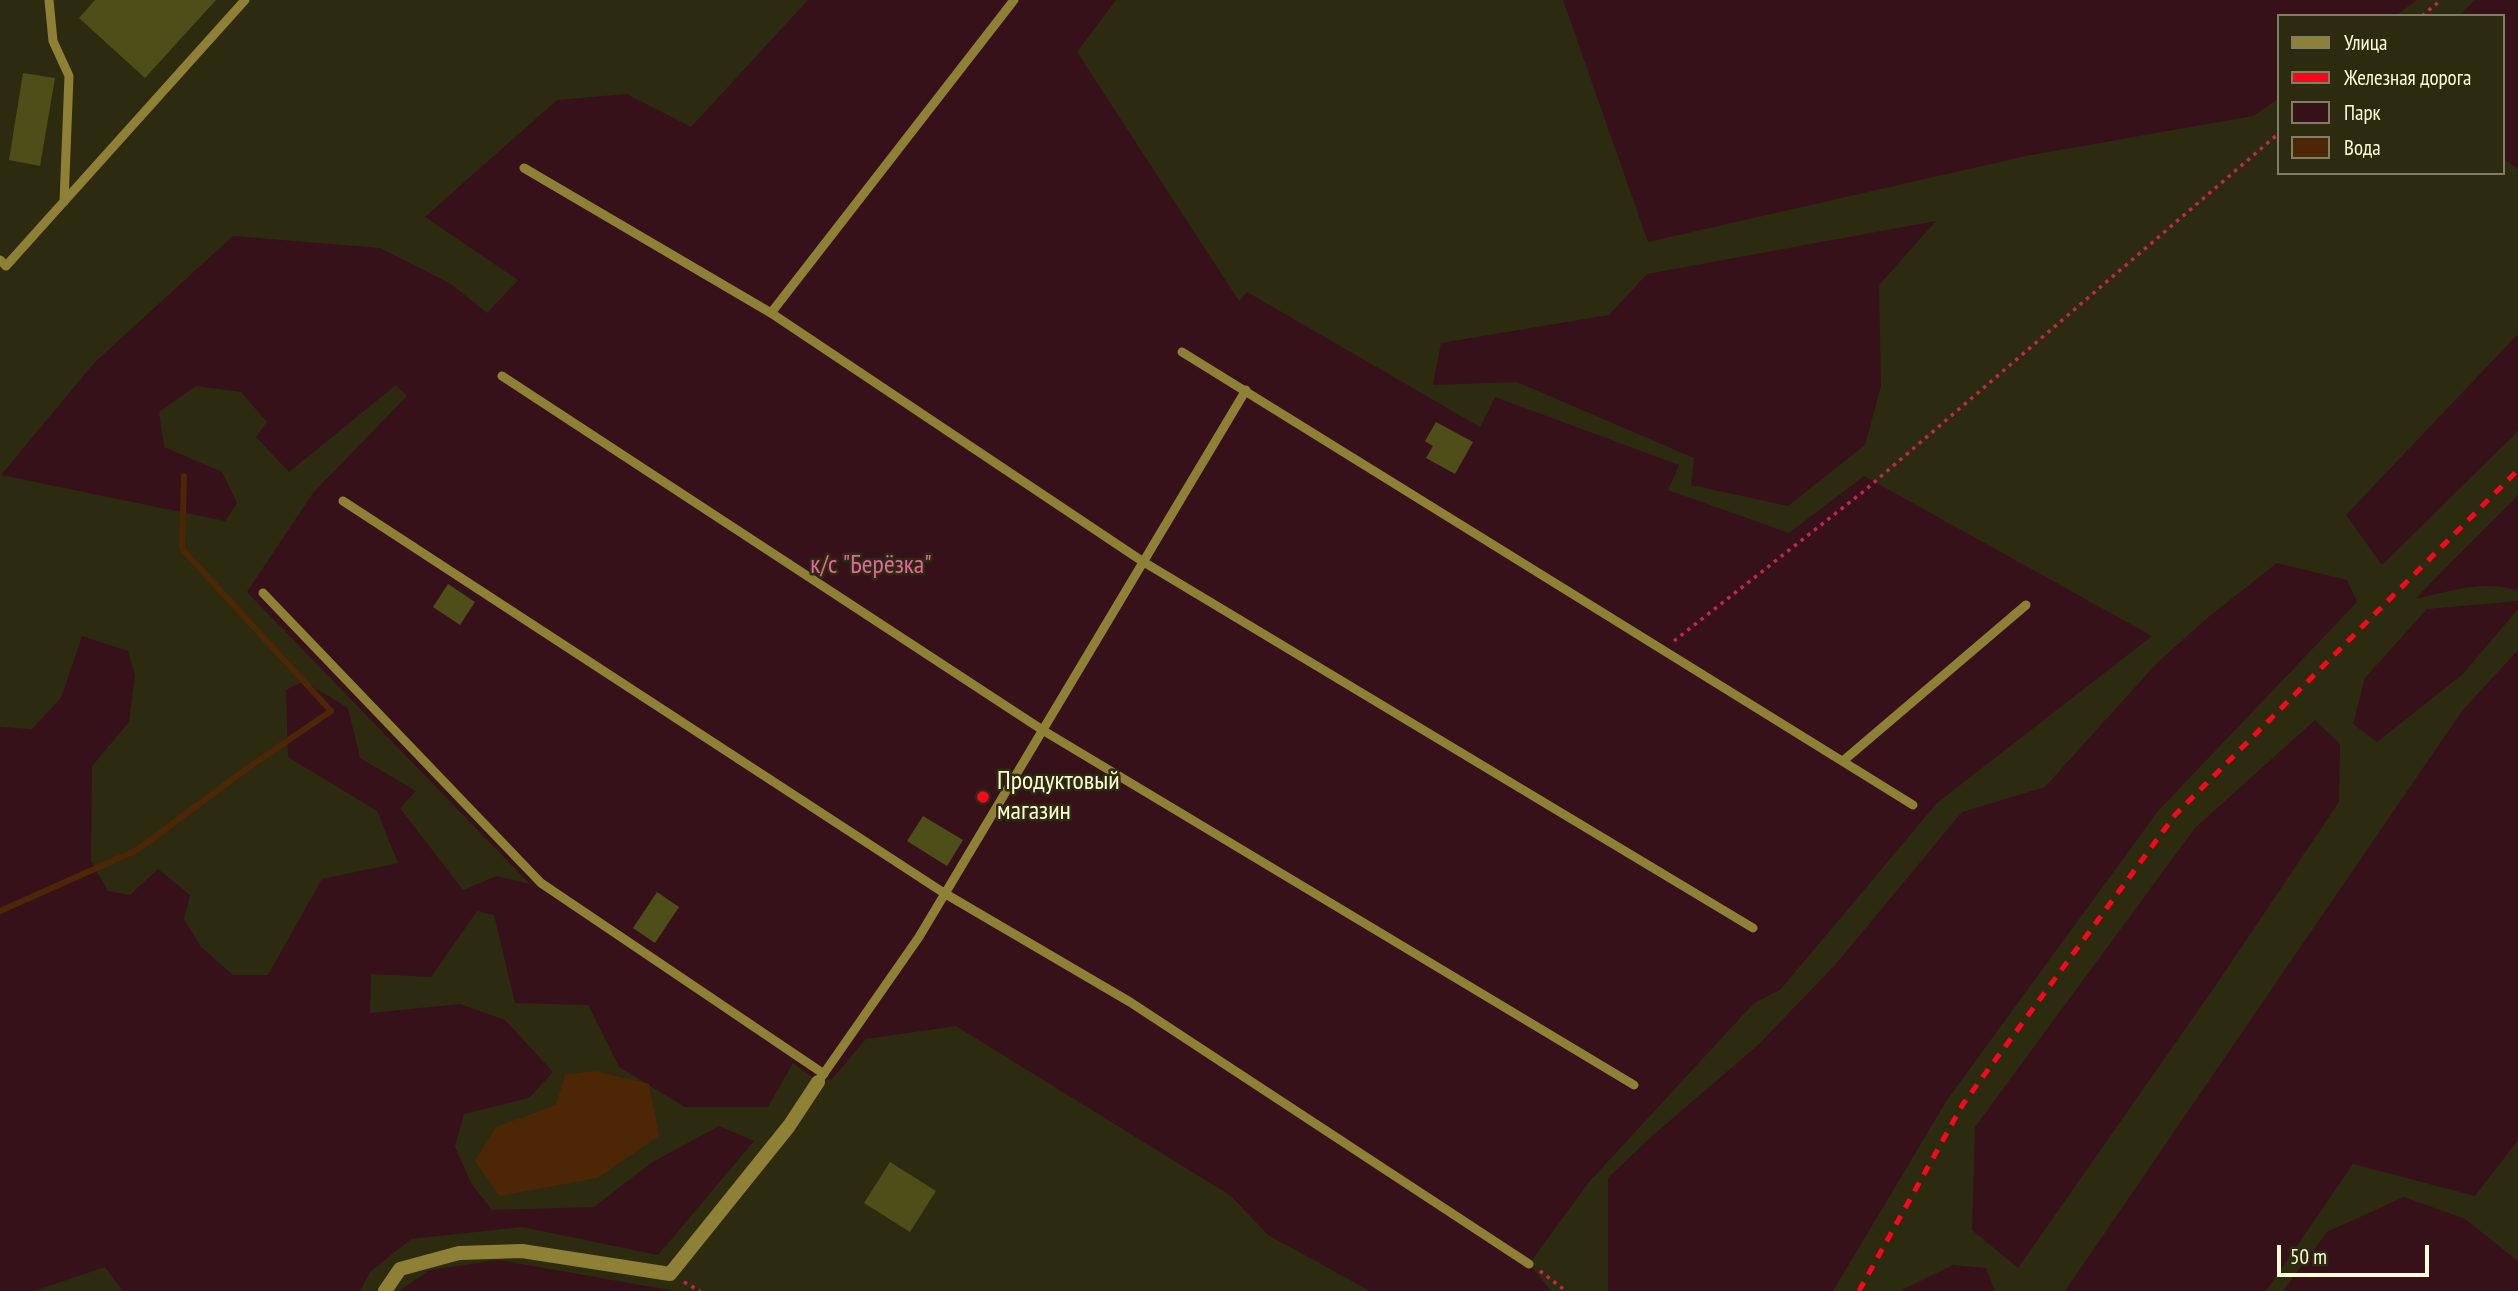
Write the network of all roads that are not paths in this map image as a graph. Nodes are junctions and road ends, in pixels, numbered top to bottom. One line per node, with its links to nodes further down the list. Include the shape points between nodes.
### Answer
1 (49, 0): 5 (lane, via 53,41 69,76)
2 (245, 0): 5 (lane)
3 (1014, 0): 7 (lane)
4 (524, 167): 7 (lane)
5 (64, 202): 6 (lane, via 6,266)
6 (0, 260)
7 (771, 313): 12 (lane)
8 (1182, 352): 10 (lane)
9 (502, 376): 15 (lane)
10 (1246, 390): 12 (lane); 16 (lane)
11 (343, 501): 18 (lane)
12 (1142, 561): 15 (lane); 19 (lane)
13 (263, 593): 20 (lane, via 541,883)
14 (2026, 605): 16 (lane)
15 (1044, 731): 18 (lane); 21 (lane)
16 (1843, 761): 17 (lane)
17 (1913, 805)
18 (944, 893): 20 (lane, via 919,937); 22 (lane, via 1130,1002)
19 (1753, 928)
20 (821, 1078): 23 (street, via 789,1126 670,1274 522,1251 459,1252 400,1269)
21 (1634, 1085)
22 (1529, 1264)
23 (385, 1291)

